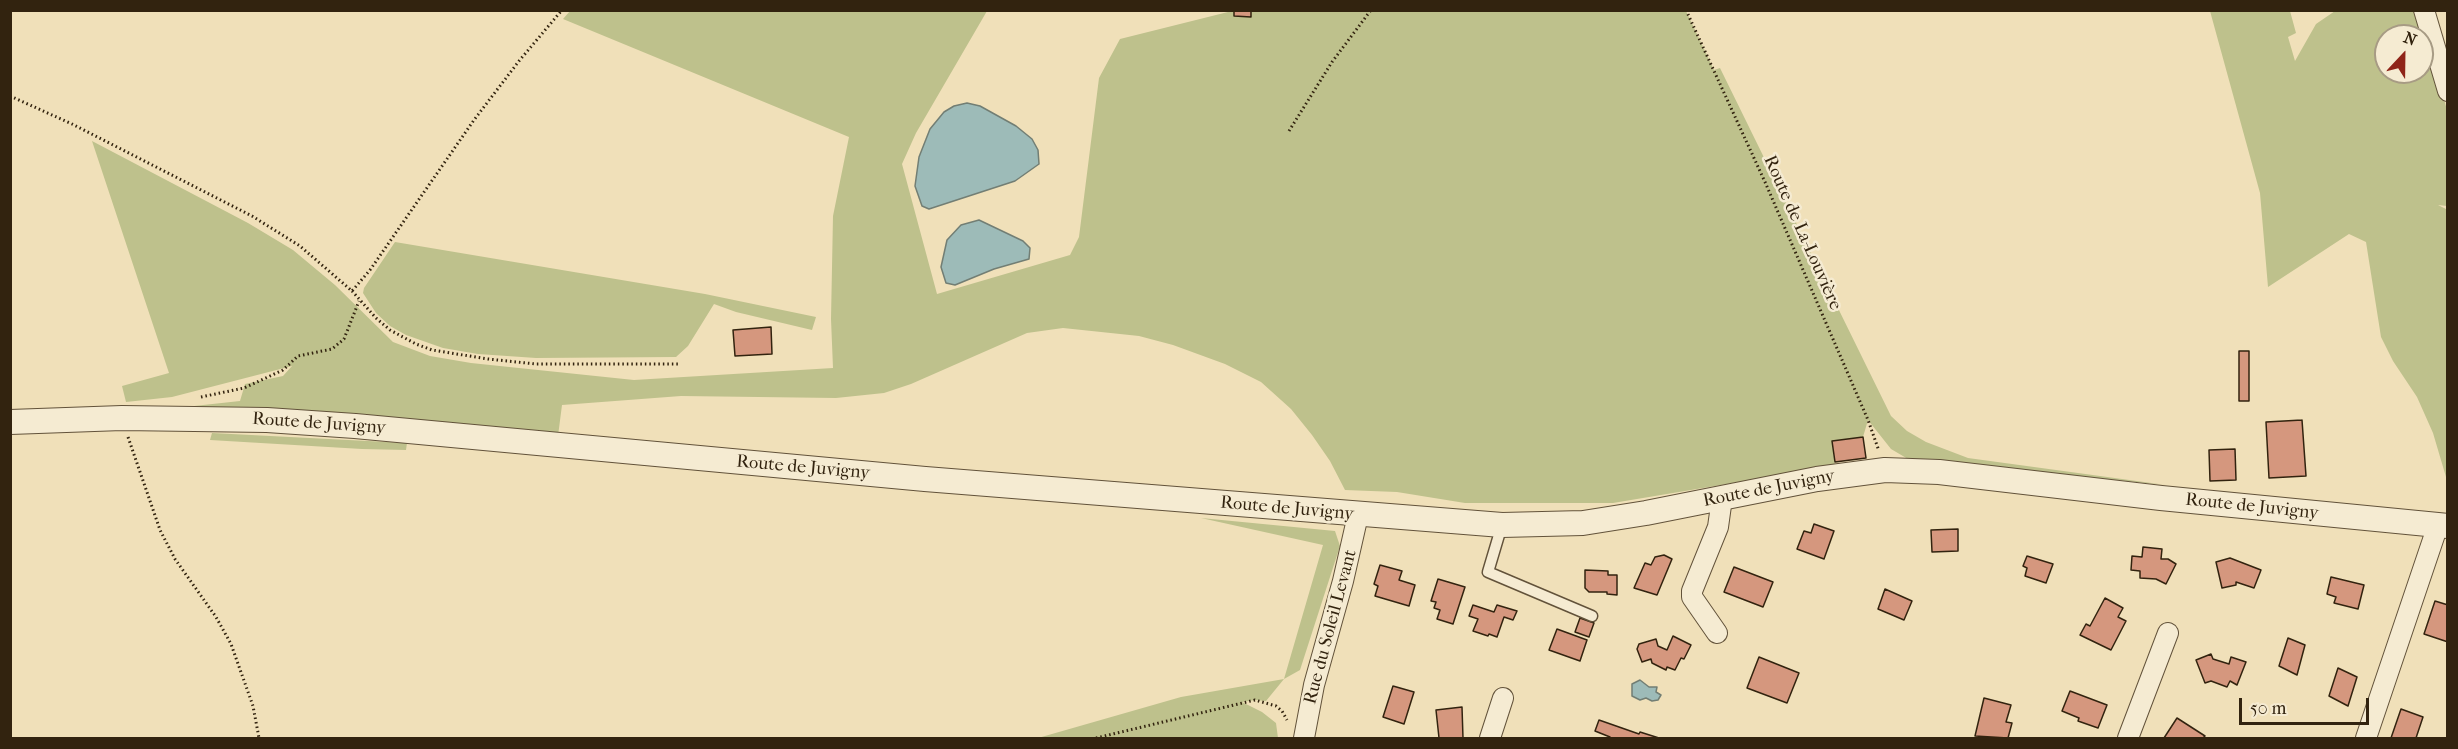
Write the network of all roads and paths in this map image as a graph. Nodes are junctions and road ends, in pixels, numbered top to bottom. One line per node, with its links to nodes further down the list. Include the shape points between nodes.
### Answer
1 (562, 10): 8 (path, via 474,120)
2 (1371, 10): 7 (path, via 1332,62)
3 (1686, 10): 14 (path, Route de La-Louvière, via 1864,409)
4 (2424, 10): 5 (street)
5 (2448, 91)
6 (10, 96): 8 (path, via 252,216 300,246)
7 (1289, 131)
8 (352, 291): 9 (path)
9 (359, 301): 10 (path, via 390,330 432,350 536,364); 11 (path, via 344,339 332,349 298,356 283,370)
10 (678, 364)
11 (244, 388)
12 (122, 418): 13 (street, Route de Juvigny); 16 (street, Route de Juvigny, via 355,426); 24 (path, via 160,530 231,644 253,706)
13 (10, 422)
14 (1885, 470): 15 (street, Route de Juvigny); 18 (street, Route de Juvigny, via 1939,472)
15 (1722, 498): 17 (street, Route de Juvigny, via 1583,523); 20 (street, via 1718,527 1692,591 1692,597)
16 (1358, 515): 17 (street, Route de Juvigny); 23 (street, Rue du Soleil Levant, via 1314,685)
17 (1502, 525): 19 (lane, via 1488,572)
18 (2443, 526): 28 (street)
19 (1592, 616)
20 (1717, 633)
21 (2168, 633): 27 (street)
22 (1503, 698): 26 (street)
23 (1296, 733): 25 (path, via 1282,711 1266,701 1255,700)
24 (259, 738)
25 (1096, 738)
26 (1490, 738)
27 (2128, 738)
28 (2366, 738)

